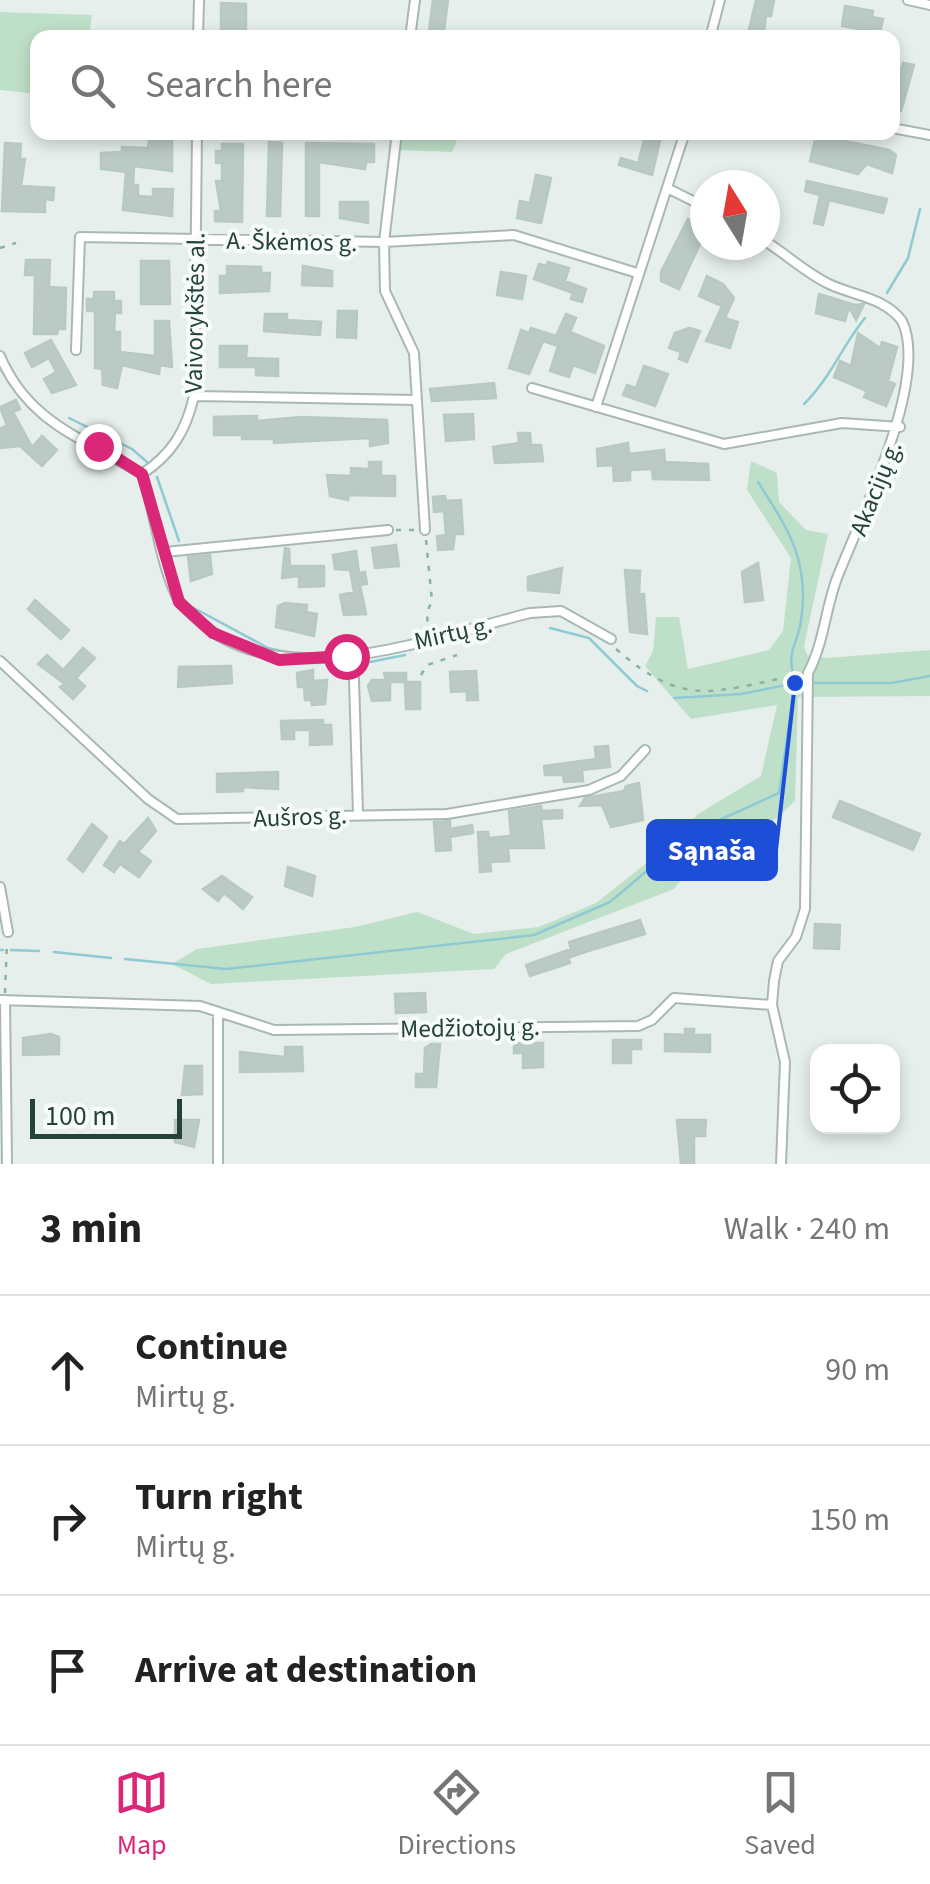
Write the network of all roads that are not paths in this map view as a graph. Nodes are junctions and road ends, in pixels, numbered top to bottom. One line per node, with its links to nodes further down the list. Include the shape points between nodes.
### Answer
1 (198, 0): 6 (street)
2 (416, 0): 7 (street)
3 (720, 0): 8 (street)
4 (908, 0): 5 (street)
5 (930, 5)
6 (198, 30)
7 (411, 30)
8 (712, 30)
9 (900, 129): 10 (street)
10 (930, 135)
11 (197, 140): 16 (street, Vaivorykštės al.)
12 (397, 140): 17 (street)
13 (683, 140): 14 (street)
14 (669, 189): 15 (street); 19 (street)
15 (690, 200)
16 (196, 239): 17 (street, A. Škėmos g.); 20 (street, A. Škėmos g., via 80,237); 23 (street, Vaivorykštės al.)
17 (384, 242): 19 (street, via 514,235); 24 (street, via 385,291 414,353)
18 (780, 251): 26 (street, Akacijų g., via 827,283 882,302 900,318 916,354 916,378)
19 (637, 273): 25 (street)
20 (76, 350)
21 (0, 356): 27 (street, via 13,387 34,408)
22 (532, 388): 25 (street)
23 (194, 396): 24 (street); 27 (street, Vaivorykštės al., via 183,432 161,462)
24 (416, 400): 29 (street)
25 (596, 407): 26 (street, via 724,444 842,423)
26 (900, 427): 39 (street, Akacijų g., via 836,580 808,673 805,909 778,961)
27 (142, 474): 30 (street, Mirtų g.)
28 (388, 530): 30 (street)
29 (425, 530)
30 (165, 552): 32 (street, Mirtų g., via 179,602 213,633 279,660)
31 (611, 639): 32 (street, Mirtų g., via 561,612 530,613)
32 (346, 656): 35 (street, via 354,679)
33 (0, 661): 35 (street, Aušros g., via 177,819)
34 (645, 750): 35 (street, Aušros g., via 621,776 590,790 447,814)
35 (358, 814)
36 (0, 887): 37 (street)
37 (8, 932)
38 (2, 1000): 40 (street, Medžiotojų g.); 41 (street)
39 (772, 1005): 40 (street, Medžiotojų g., via 674,998 638,1026 274,1030); 43 (street, via 786,1062)
40 (218, 1012): 42 (street)
41 (7, 1164)
42 (218, 1164)
43 (781, 1164)

